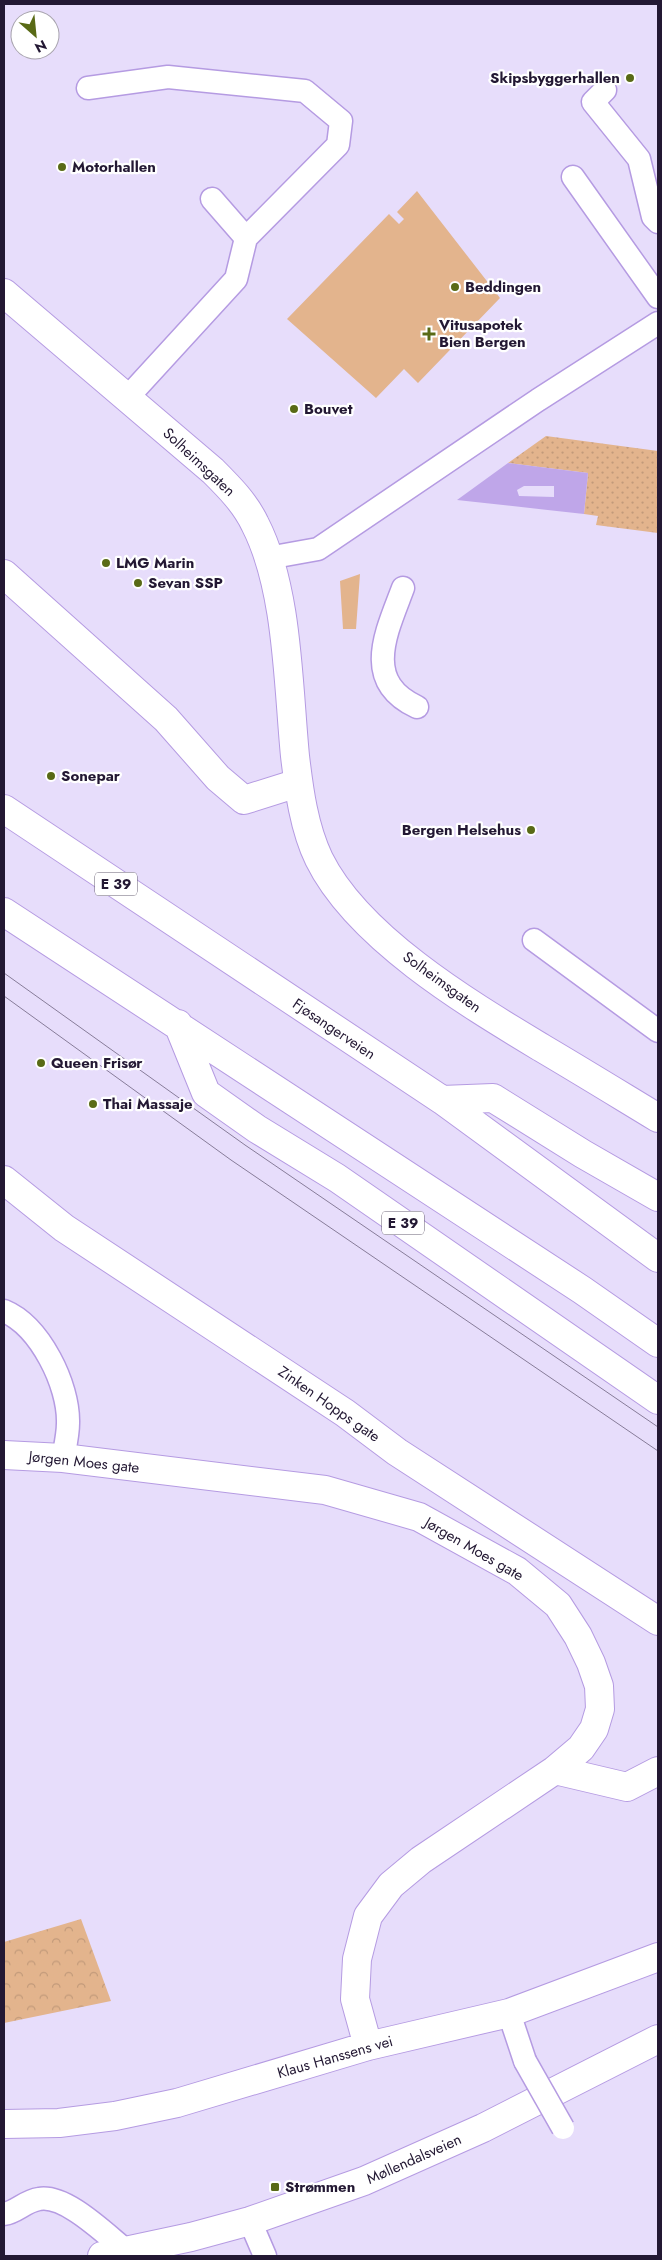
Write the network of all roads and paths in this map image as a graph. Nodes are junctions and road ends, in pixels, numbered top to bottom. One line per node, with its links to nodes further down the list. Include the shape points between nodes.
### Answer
1 (88, 88): 6 (lane, via 168,77 305,91 341,121 338,145)
2 (604, 90): 5 (lane, via 593,102 639,159 653,217)
3 (573, 177): 8 (lane)
4 (212, 199): 6 (lane)
5 (658, 222)
6 (246, 238): 10 (lane, via 236,279)
7 (4, 293): 10 (main road, Solheimsgaten)
8 (658, 297)
9 (658, 323): 11 (lane, via 318,549)
10 (127, 398): 11 (main road, Solheimsgaten, via 237,495 255,523)
11 (268, 558): 15 (main road, Solheimsgaten, via 280,606)
12 (4, 574): 15 (main road, via 166,720 218,778 244,800)
13 (403, 588): 14 (lane, via 383,643 383,667 400,700)
14 (417, 707)
15 (298, 783): 22 (main road, Solheimsgaten, via 319,858 339,890 374,930 419,968 490,1017)
16 (4, 809): 21 (main road, Fjøsangerveien / E 39)
17 (4, 912): 19 (main road, E 39)
18 (534, 940): 20 (lane)
19 (178, 1024): 27 (main road, E 39); 28 (main road, E 39, via 206,1093 337,1178)
20 (658, 1031)
21 (442, 1100): 24 (main road, via 493,1098); 25 (main road, Fjøsangerveien / E 39)
22 (658, 1118)
23 (4, 1180): 31 (main road, Zinken Hopps gate, via 64,1228 345,1413 397,1452)
24 (658, 1197)
25 (658, 1258)
26 (4, 1311): 30 (lane, via 33,1334 49,1355 60,1379 68,1423)
27 (658, 1343)
28 (658, 1400)
29 (4, 1455): 30 (main road, Jørgen Moes gate)
30 (63, 1458): 32 (main road, Jørgen Moes gate, via 325,1490 419,1517 517,1571 558,1605 592,1663 599,1686 600,1709 594,1729 581,1748)
31 (658, 1621)
32 (555, 1770): 33 (main road, via 627,1787); 37 (main road, Jørgen Moes gate, via 422,1860 392,1885 368,1916 357,1959 355,1999)
33 (658, 1771)
34 (658, 1957): 35 (main road, Klaus Hanssens vei)
35 (509, 2013): 37 (main road, Klaus Hanssens vei); 39 (lane, bridge, via 525,2061)
36 (658, 2039): 41 (main road, Møllendalsveien, via 483,2128 364,2182)
37 (368, 2046): 38 (main road, Klaus Hanssens vei, via 177,2103 59,2123)
38 (4, 2124)
39 (563, 2128)
40 (4, 2214): 42 (lane, Møllendalsveien, via 31,2200 41,2198 62,2202 76,2210)
41 (250, 2221): 42 (main road, Møllendalsveien); 43 (lane)
42 (115, 2254)
43 (265, 2256)

